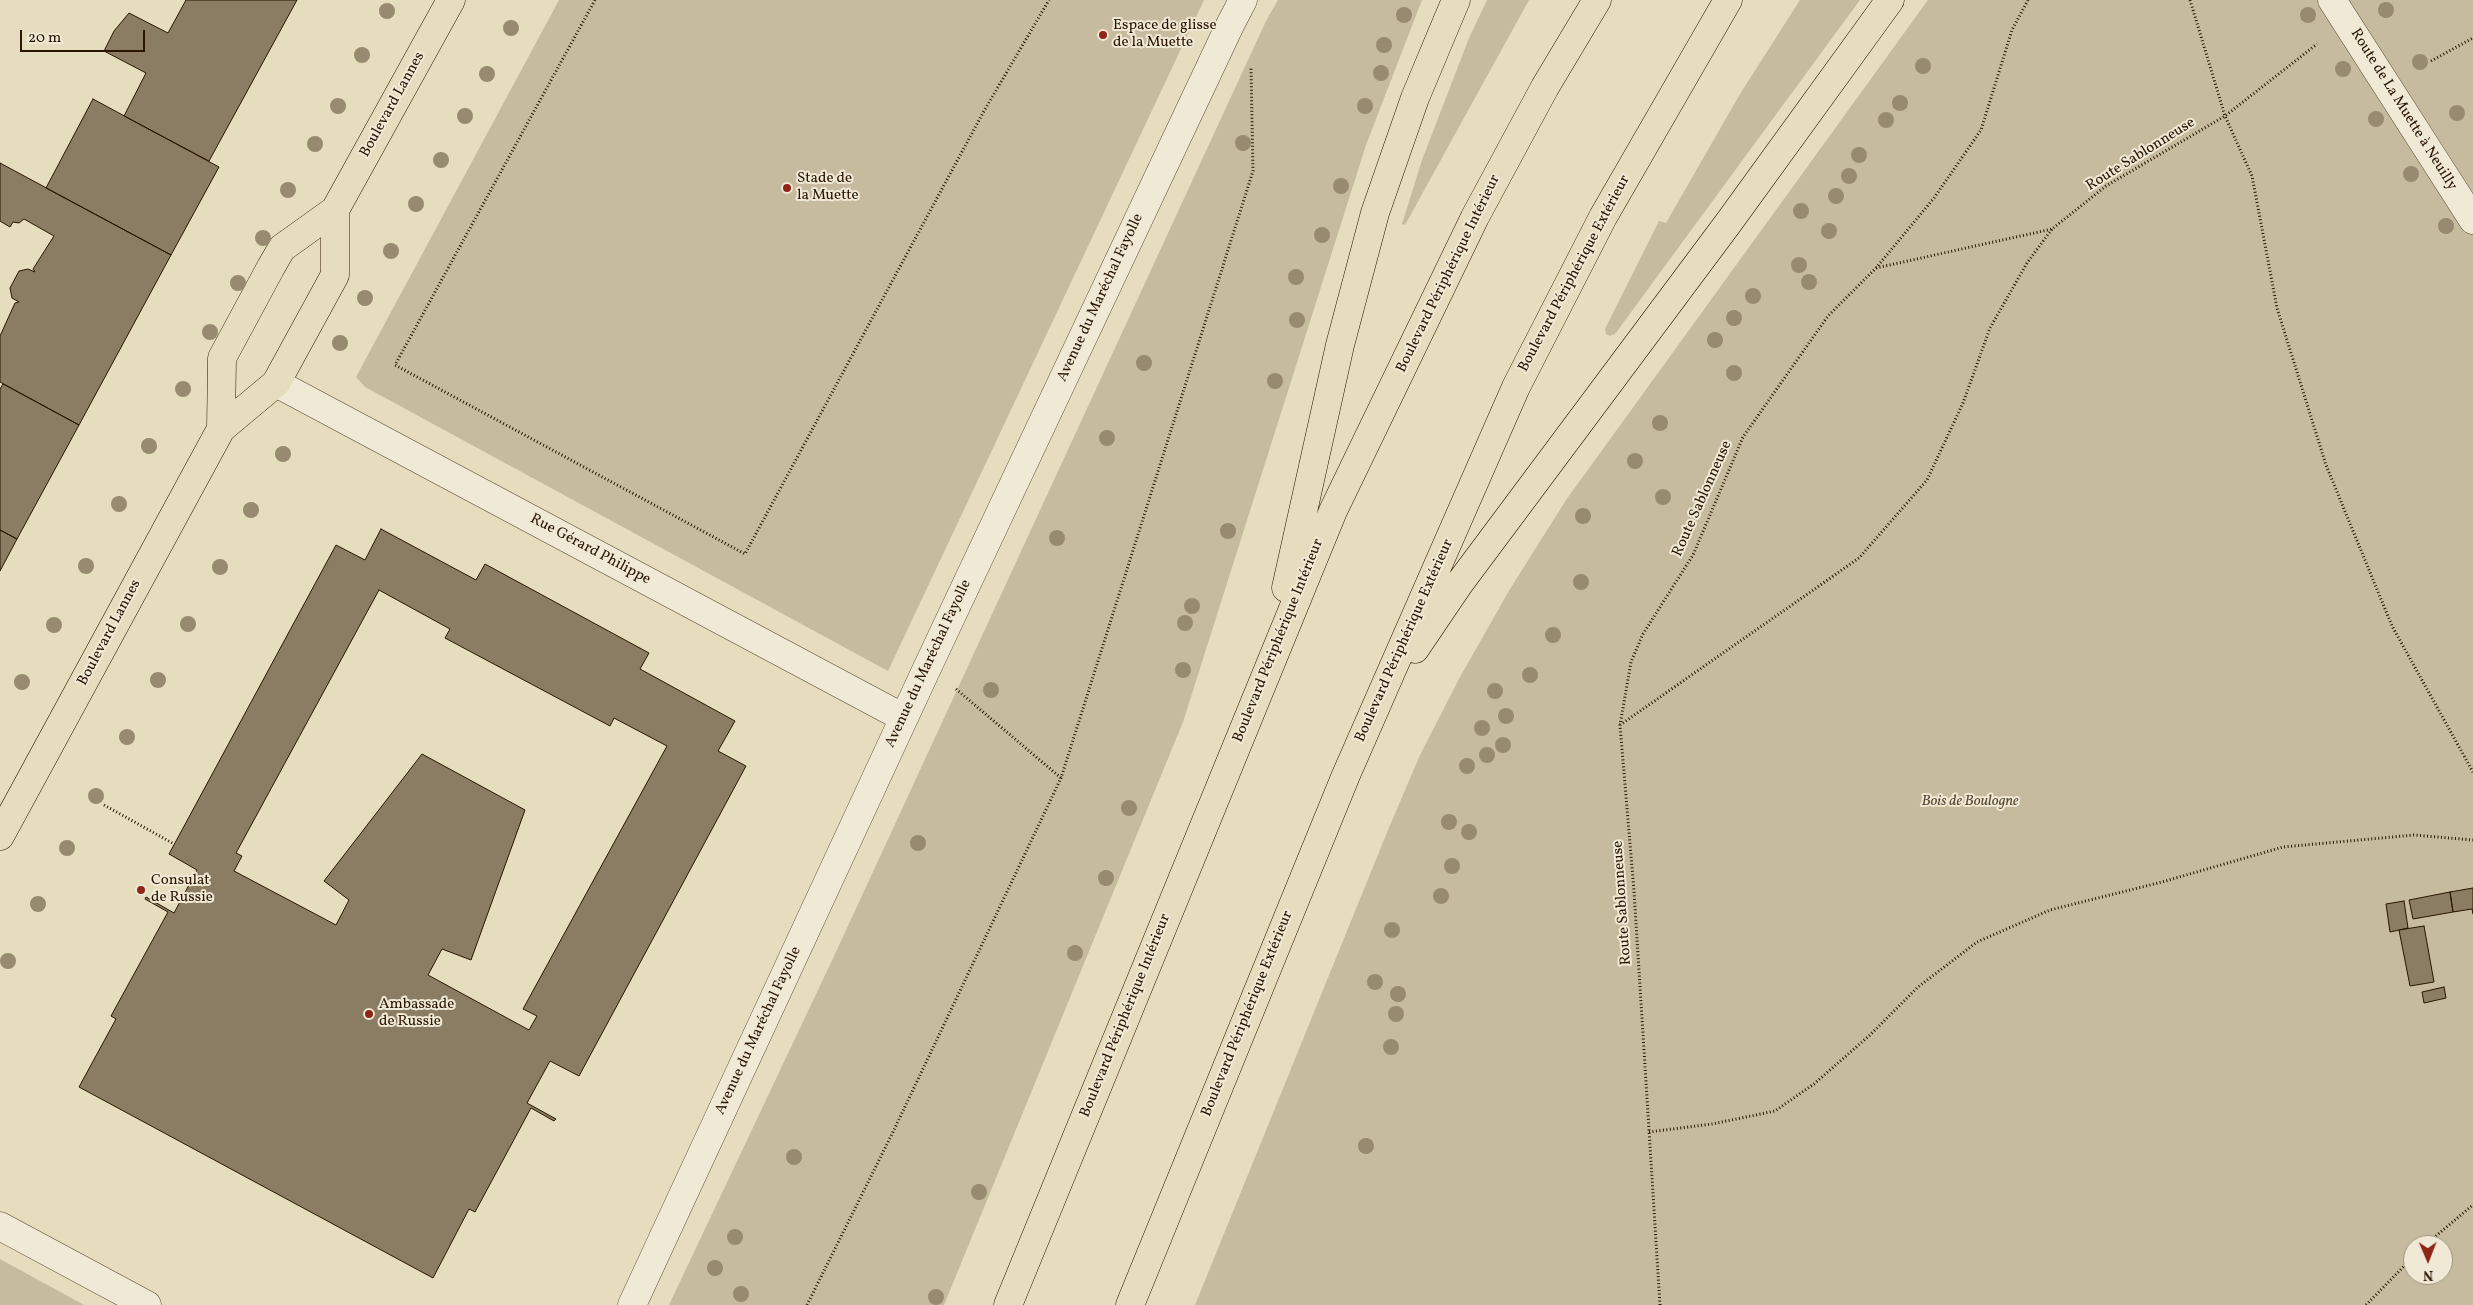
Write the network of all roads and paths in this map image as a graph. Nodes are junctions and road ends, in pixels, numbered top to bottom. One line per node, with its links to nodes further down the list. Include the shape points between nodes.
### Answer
1 (451, 0): 17 (main road, Boulevard Lannes)
2 (595, 0): 3 (path, via 395,365 745,554 984,111)
3 (1049, 0)
4 (1243, 0): 24 (street, Avenue du Maréchal Fayolle)
5 (1456, 0): 26 (main road, via 1415,98 1375,213 1340,345 1291,568 1269,650)
6 (1597, 0): 26 (main road, Boulevard Périphérique Intérieur, via 1545,87 1466,235 1333,511)
7 (1728, 0): 28 (main road, Boulevard Périphérique Extérieur, via 1603,217 1516,387)
8 (1890, 0): 28 (main road, via 1459,584 1411,654 1378,710)
9 (2028, 0): 20 (path, via 2012,30 1980,130 1934,198)
10 (2190, 0): 16 (path)
11 (2332, 0): 18 (street, Route de La Muette à Neuilly)
12 (2473, 38): 14 (path)
13 (2317, 44): 16 (path, Route Sablonneuse)
14 (2430, 61)
15 (1251, 65): 29 (path, via 1253,171)
16 (2225, 116): 19 (path, Route Sablonneuse, via 2106,186); 27 (path, via 2252,176 2277,308 2326,465 2392,626)
17 (334, 210): 21 (main road, Boulevard Lannes, via 335,275); 22 (main road, Boulevard Lannes, via 282,248 222,358)
18 (2473, 220)
19 (2052, 229): 20 (path, Route Sablonneuse); 25 (path, via 2027,263 1990,328 1963,403 1927,480 1860,558)
20 (1876, 268): 25 (path, Route Sablonneuse, via 1828,316 1743,437 1693,555 1643,634 1631,662)
21 (276, 383): 22 (main road, Boulevard Lannes); 24 (street, Rue Gérard Philippe)
22 (221, 429): 31 (main road, Boulevard Lannes)
23 (950, 683): 29 (path)
24 (904, 718): 40 (street, Avenue du Maréchal Fayolle)
25 (1620, 725): 34 (path, Route Sablonneuse)
26 (1239, 738): 42 (main road, Boulevard Périphérique Intérieur)
27 (2473, 772)
28 (1346, 775): 43 (main road, Boulevard Périphérique Extérieur)
29 (1061, 778): 41 (path)
30 (104, 805): 33 (path)
31 (0, 836)
32 (2473, 840): 34 (path, via 2414,835 2283,847 2050,910 1977,942 1918,986 1870,1035 1814,1084 1775,1112)
33 (174, 844)
34 (1649, 1132): 44 (path, Route Sablonneuse)
35 (2473, 1205): 37 (path)
36 (0, 1226): 39 (street)
37 (2437, 1235)
38 (2403, 1267): 45 (path)
39 (147, 1305)
40 (632, 1305)
41 (807, 1305)
42 (1008, 1305)
43 (1130, 1305)
44 (1660, 1305)
45 (2366, 1305)

